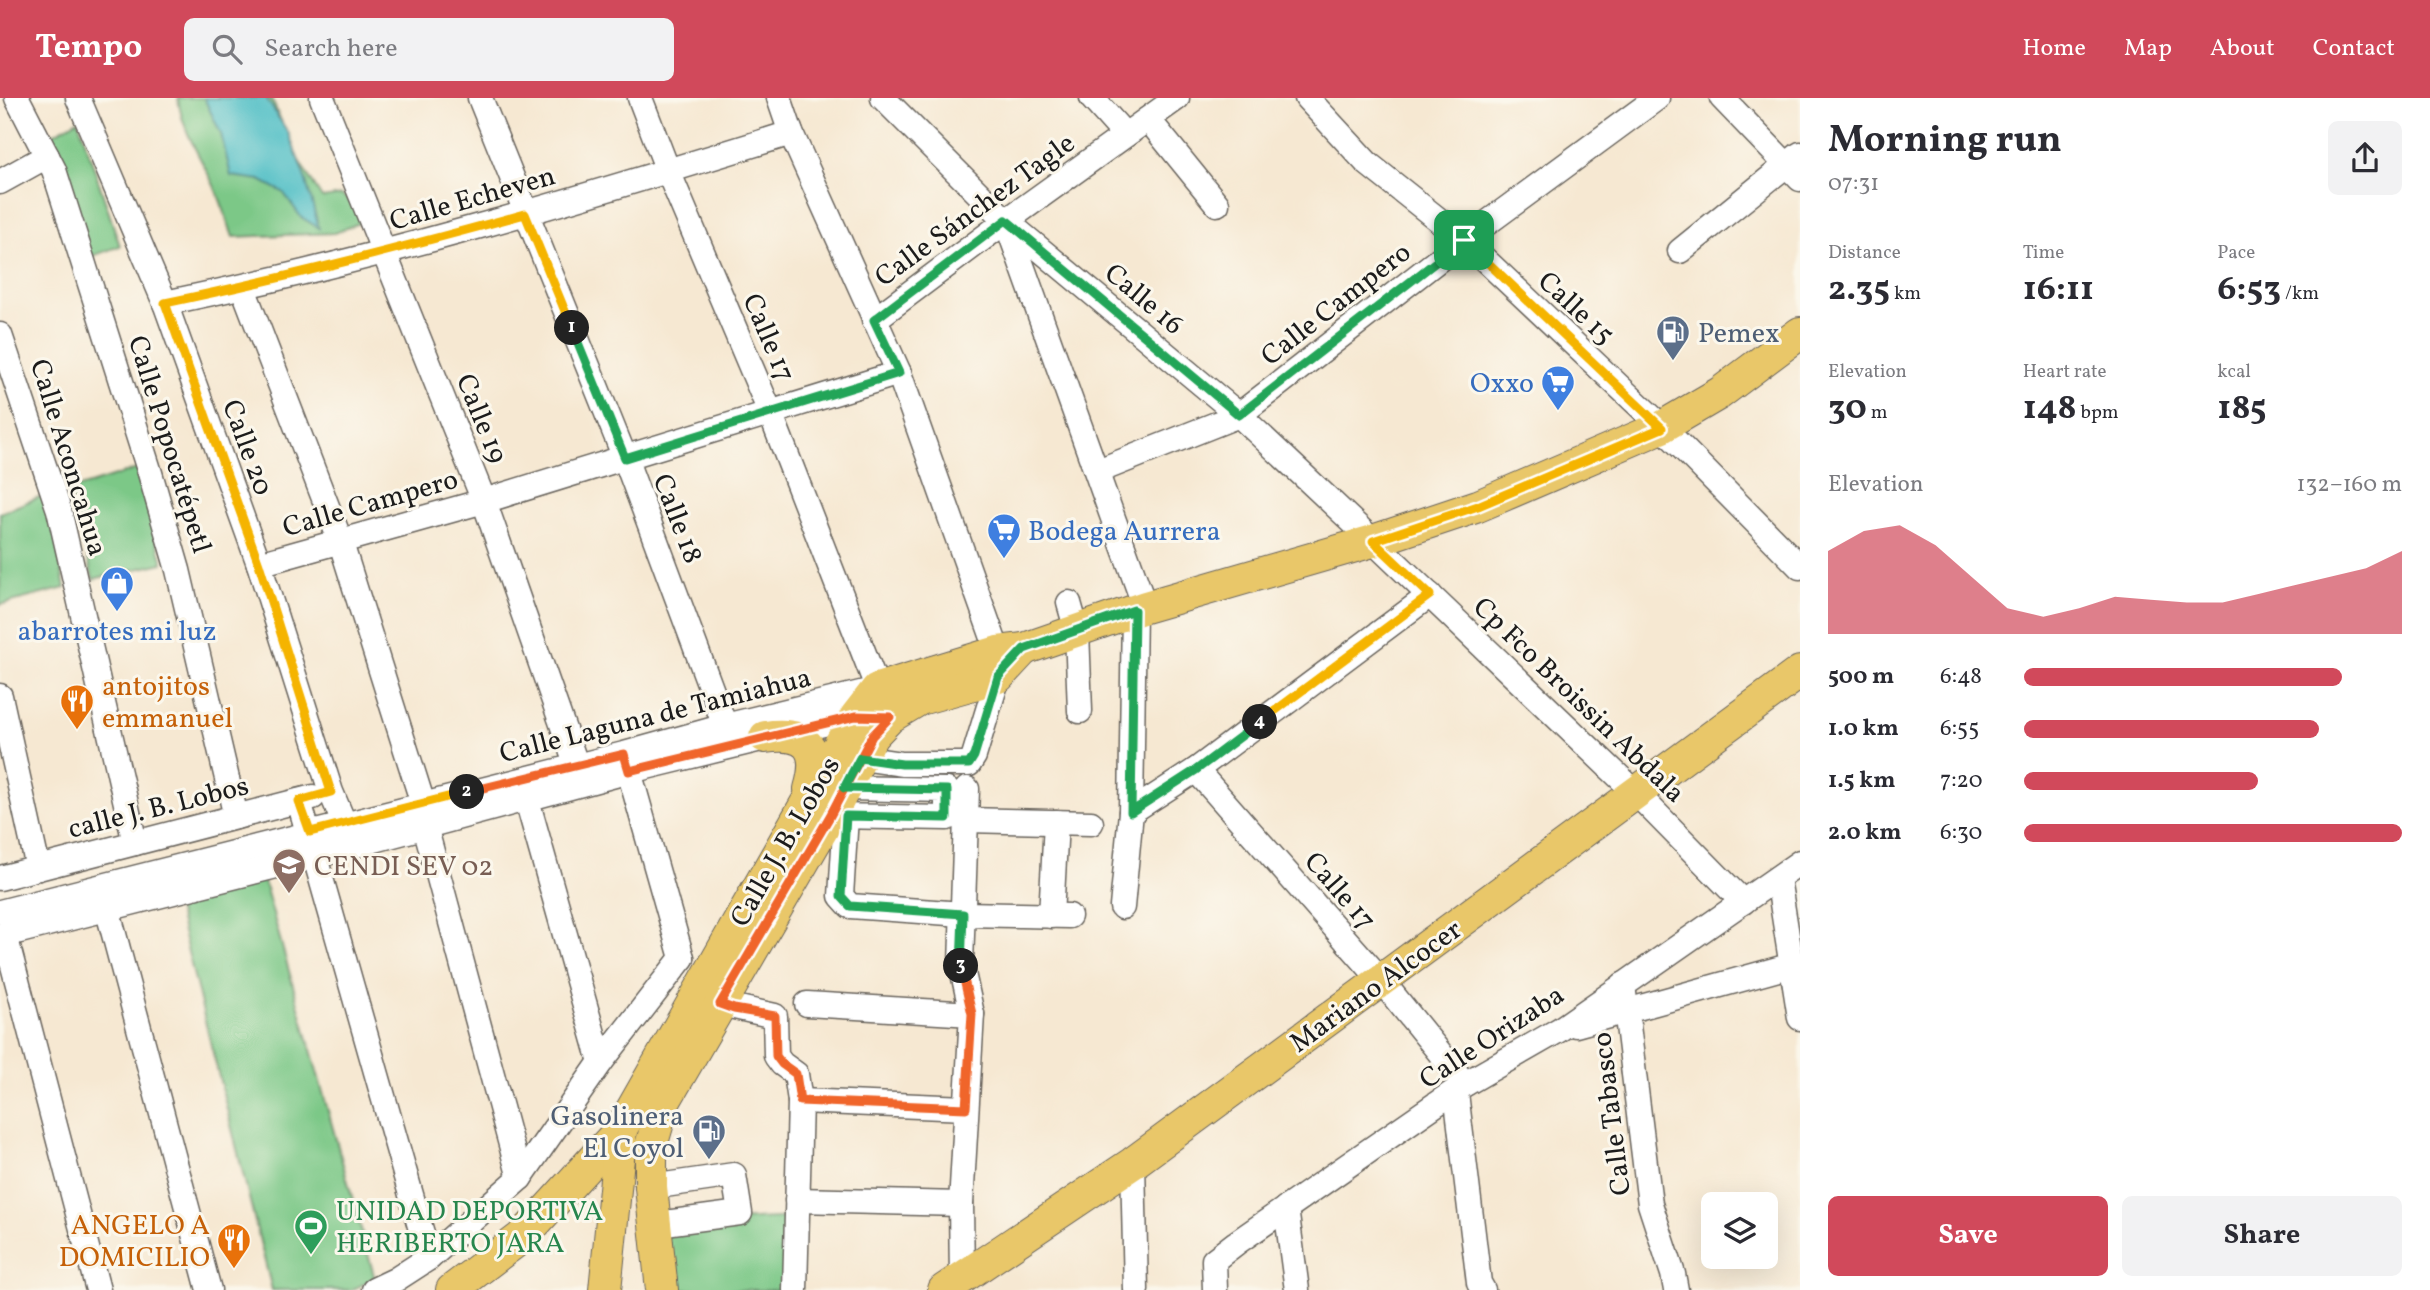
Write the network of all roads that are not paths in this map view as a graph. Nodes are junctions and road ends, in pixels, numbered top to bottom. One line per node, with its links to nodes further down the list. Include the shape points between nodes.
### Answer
1 (18, 98): 16 (street, Calle Popocatépetl)
2 (78, 98): 27 (street, Calle 20)
3 (321, 98): 25 (street, Calle 19)
4 (480, 98): 21 (street, Calle 18)
5 (640, 98): 18 (street, Calle 17)
6 (779, 98): 14 (street)
7 (883, 98): 22 (street, Calle 16)
8 (1092, 98): 15 (street)
9 (1177, 98): 13 (street, Calle Sánchez Tagle)
10 (1307, 98): 23 (street, Calle 15, via 1367,163)
11 (1657, 98): 23 (street, Calle Campero)
12 (1722, 98): 17 (street)
13 (1148, 118): 15 (street, Calle Sánchez Tagle); 20 (street)
14 (791, 133): 18 (street, Calle Echeven); 28 (street)
15 (1125, 135): 22 (street, Calle Sánchez Tagle)
16 (47, 156): 19 (street); 66 (street, Calle Popocatépetl, via 178,570)
17 (1796, 166): 24 (street)
18 (668, 171): 21 (street, Calle Echeven); 32 (street, Calle 17)
19 (0, 182)
20 (1217, 204)
21 (525, 214): 25 (street, Calle Echeven); 35 (street, Calle 18)
22 (1006, 220): 28 (street, Calle Sánchez Tagle); 33 (street, Calle 16); 36 (street)
23 (1464, 240): 33 (street, Calle Campero); 34 (street, Calle 15)
24 (1681, 251)
25 (384, 253): 26 (street, Calle Echeven); 37 (street, Calle 19)
26 (243, 288): 27 (street, Calle Echeven); 38 (street, Calle 20)
27 (165, 303): 41 (street, Calle 20)
28 (874, 320): 31 (street)
29 (1800, 333): 34 (main road, Calle J. B. Lobos, via 1720,393)
30 (0, 335): 71 (street, Calle Aconcahua, via 59,510)
31 (899, 373): 32 (street, Calle Campero); 45 (street)
32 (770, 412): 35 (street, Calle Campero); 47 (street, Calle 17)
33 (1239, 415): 36 (street, Calle Campero); 39 (street, Calle 16)
34 (1662, 428): 39 (main road, Calle J. B. Lobos, via 1478,506); 40 (street, Calle 15)
35 (625, 458): 37 (street, Calle Campero); 52 (street, Calle 18)
36 (1098, 471): 43 (street)
37 (484, 501): 38 (street, Calle Campero); 56 (street, Calle 19)
38 (340, 541): 41 (street, Calle Campero); 65 (street, Calle 20)
39 (1373, 541): 42 (street, Cp Fco Broissin Abdala); 43 (main road, Calle J. B. Lobos)
40 (1796, 557)
41 (259, 564): 59 (street, Calle 20)
42 (1430, 595): 57 (street); 60 (street, Cp Fco Broissin Abdala)
43 (1140, 608): 44 (main road, Calle J. B. Lobos); 64 (street)
44 (1073, 617): 45 (main road, Calle J. B. Lobos); 49 (street)
45 (1007, 659): 47 (main road, Calle J. B. Lobos); 51 (main road, Calle J. B. Lobos); 54 (street, via 969,764 902,764)
46 (1800, 672): 60 (main road, Mariano Alcocer)
47 (877, 689): 50 (main road, Calle J. B. Lobos); 51 (street, Calle 17); 52 (street, Calle Laguna de Tamiahua)
48 (0, 696): 74 (street)
49 (1080, 711)
50 (856, 716): 51 (street, Calle Laguna de Tamiahua); 53 (street, Calle Laguna de Tamiahua); 63 (main road, Calle J. B. Lobos)
51 (890, 717): 54 (main road, Calle J. B. Lobos)
52 (725, 726): 55 (street, Calle Laguna de Tamiahua)
53 (765, 737): 55 (street, Calle Laguna de Tamiahua); 63 (main road, via 792,737 810,746)
54 (860, 758): 63 (main road, Calle J. B. Lobos)
55 (627, 762): 56 (street, Calle Laguna de Tamiahua); 61 (street, Calle Laguna de Tamiahua); 82 (street)
56 (576, 764): 65 (street, Calle Laguna de Tamiahua)
57 (1196, 770): 64 (street); 85 (street, Calle 17)
58 (967, 789): 67 (street)
59 (331, 792): 62 (street, calle J. B. Lobos); 70 (street, Calle 20)
60 (1635, 792): 77 (street, Cp Fco Broissin Abdala); 85 (main road, Mariano Alcocer)
61 (527, 800): 65 (street, Calle Laguna de Tamiahua); 93 (street)
62 (299, 801): 66 (street, calle J. B. Lobos); 72 (street)
63 (832, 806): 80 (street, via 841,896 850,906); 83 (main road, Calle J. B. Lobos); 87 (main road, Calle J. B. Lobos)
64 (1131, 812): 78 (street)
65 (424, 815): 70 (street, Calle Laguna de Tamiahua); 72 (street, Calle Laguna de Tamiahua); 99 (street, Calle 20)
66 (236, 817): 71 (street, calle J. B. Lobos)
67 (967, 820): 68 (street); 80 (street)
68 (1056, 822): 69 (street); 80 (street, via 1060,916)
69 (1091, 822)
70 (344, 823): 72 (street, Calle Laguna de Tamiahua)
71 (135, 843): 74 (street, calle J. B. Lobos)
72 (312, 844): 79 (street, Calle Laguna de Tamiahua); 81 (street, Calle Laguna de Tamiahua); 105 (street)
73 (1800, 862): 76 (street, Calle Orizaba)
74 (38, 867): 75 (street, calle J. B. Lobos)
75 (0, 878)
76 (1778, 878): 77 (street, Calle Orizaba); 84 (street)
77 (1742, 902): 86 (street, Calle Orizaba)
78 (1122, 907)
79 (107, 908): 81 (street, Calle Laguna de Tamiahua); 108 (street)
80 (963, 914): 90 (street, via 961,964)
81 (2, 928): 107 (street)
82 (682, 958): 83 (street); 93 (street)
83 (717, 959): 97 (main road, Calle J. B. Lobos)
84 (1796, 964): 89 (street); 91 (street)
85 (1381, 980): 94 (street, Calle 17); 98 (main road, Mariano Alcocer)
86 (1623, 985): 89 (street, Calle Tabasco); 92 (street, Calle Orizaba)
87 (720, 1004): 95 (street, via 775,1016 776,1056 796,1074); 100 (main road, Calle J. B. Lobos, via 664,1102 651,1146)
88 (807, 1004): 90 (street)
89 (1627, 1011): 92 (street); 118 (street, Calle Tabasco, via 1650,1204)
90 (972, 1014): 96 (street)
91 (1800, 1018)
92 (1559, 1030): 94 (street, Calle Orizaba)
93 (601, 1062): 99 (street)
94 (1460, 1088): 103 (street, Calle Orizaba); 117 (street)
95 (800, 1101): 96 (street); 101 (street)
96 (966, 1108): 102 (street)
97 (621, 1129): 110 (main road, via 523,1236); 111 (main road)
98 (1133, 1163): 106 (main road, Mariano Alcocer); 114 (street)
99 (520, 1178): 105 (street)
100 (651, 1188): 104 (street, via 734,1175 740,1213); 112 (main road, Calle J. B. Lobos)
101 (797, 1200): 102 (street); 113 (street)
102 (961, 1204): 106 (street)
103 (1286, 1208): 115 (street, Calle Orizaba, via 1214,1260); 116 (street)
104 (665, 1223)
105 (429, 1258): 109 (street)
106 (953, 1284)
107 (99, 1290)
108 (209, 1290)
109 (374, 1290)
110 (452, 1290)
111 (606, 1290)
112 (662, 1290)
113 (795, 1290)
114 (1136, 1290)
115 (1215, 1290)
116 (1297, 1290)
117 (1483, 1290)
118 (1676, 1290)

